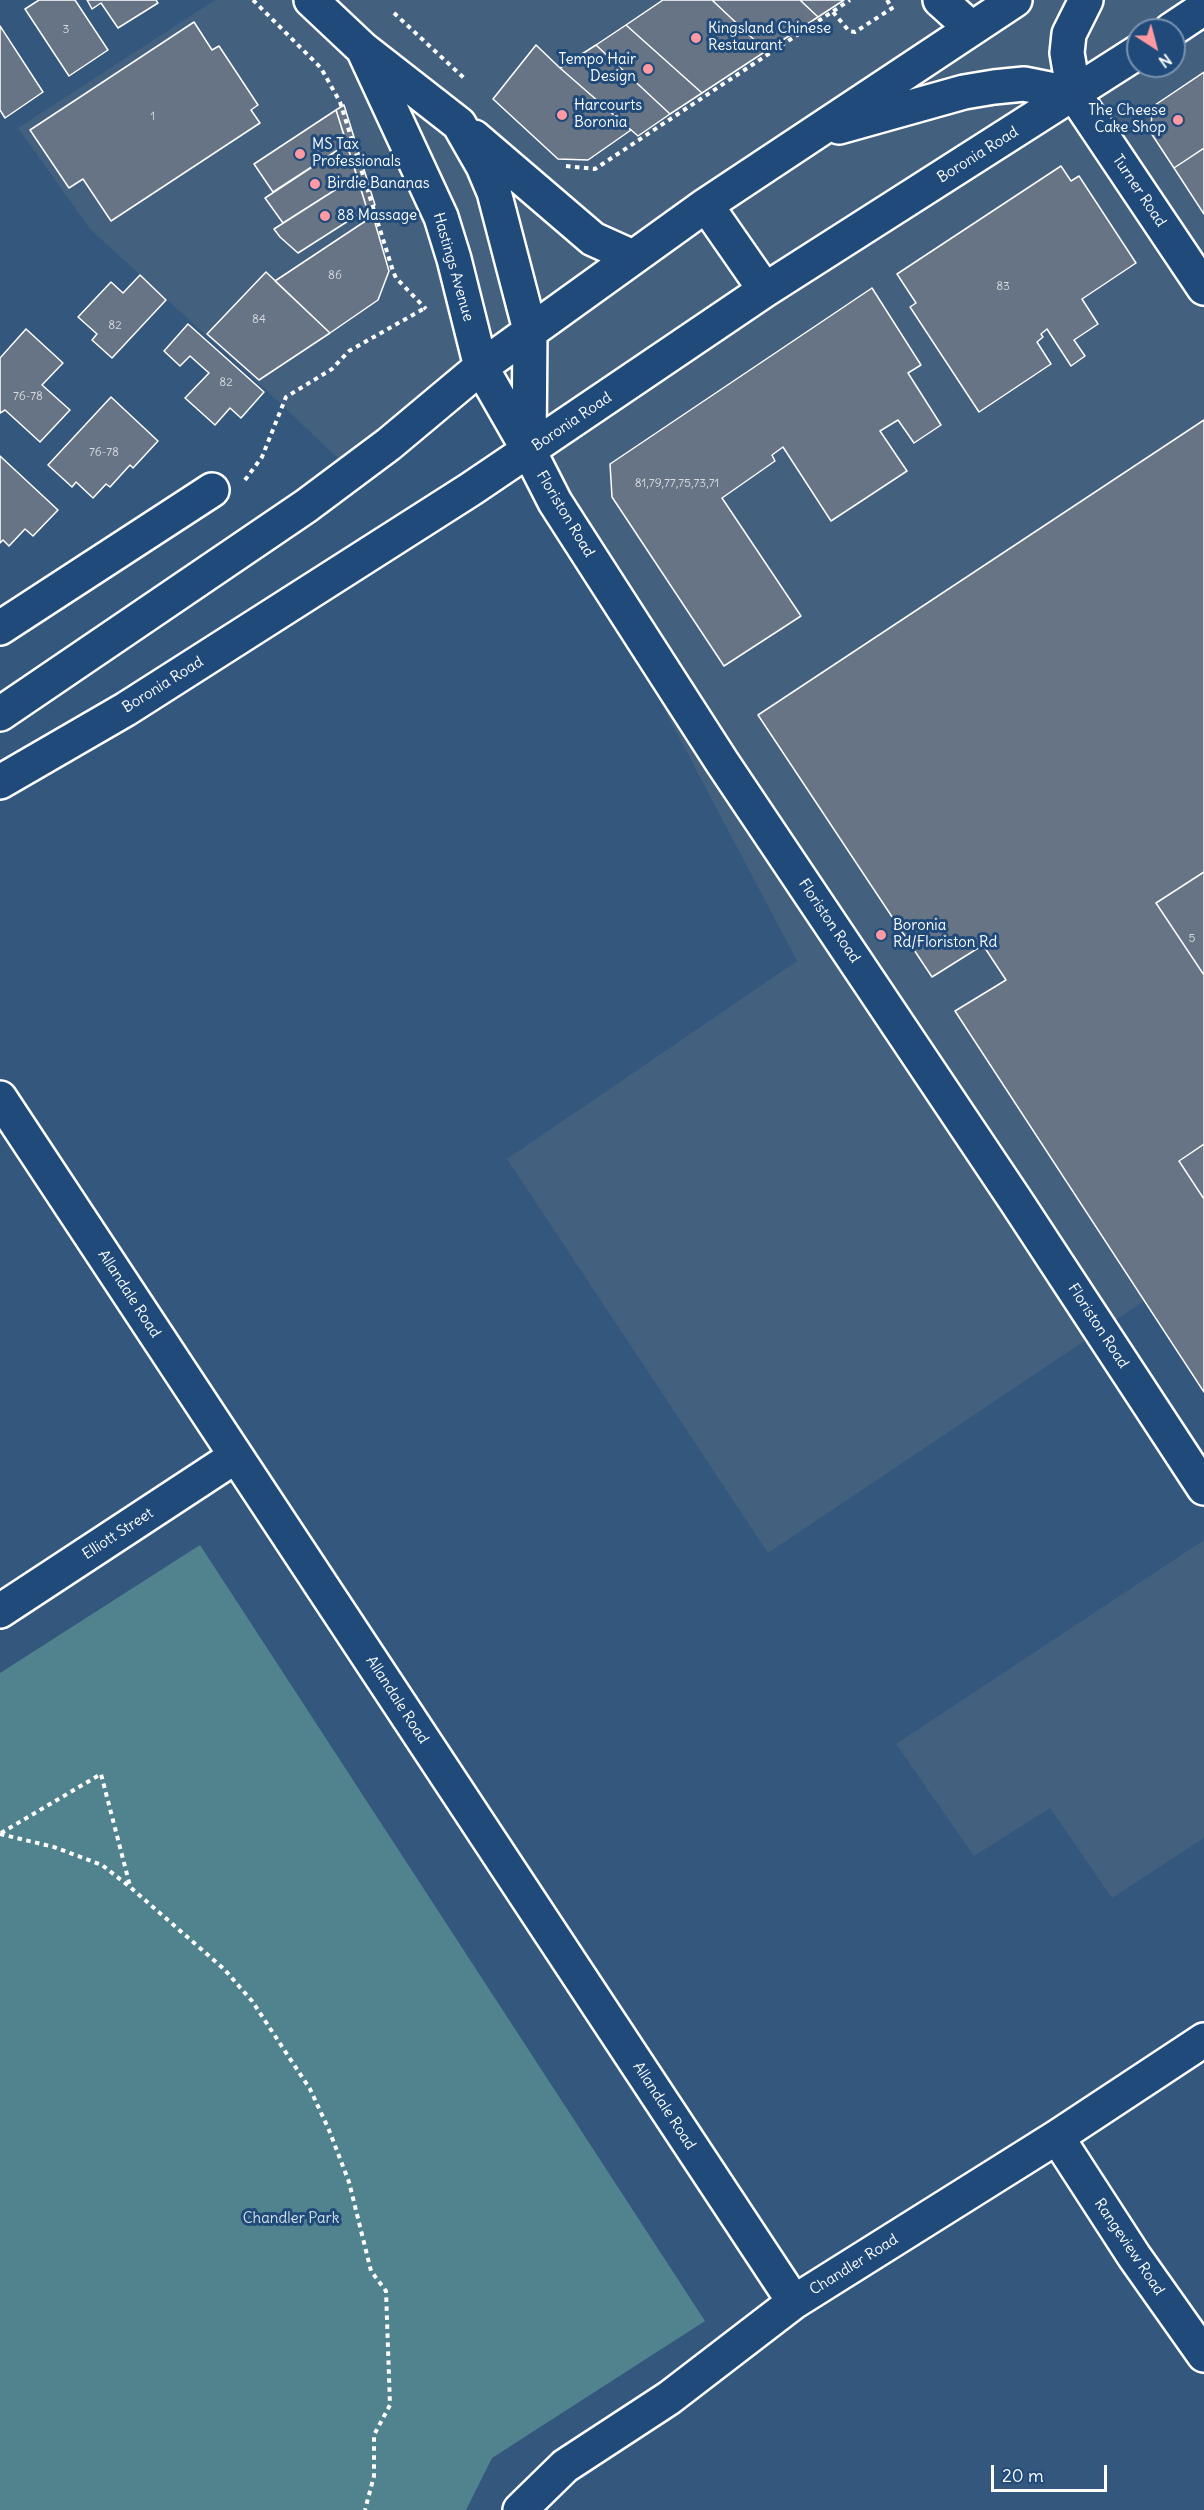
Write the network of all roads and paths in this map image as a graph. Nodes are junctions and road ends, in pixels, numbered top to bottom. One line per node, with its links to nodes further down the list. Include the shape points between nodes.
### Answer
1 (253, 0): 24 (path, via 321,68 340,102 393,271)
2 (311, 0): 13 (main road, Hastings Avenue)
3 (850, 0): 9 (path)
4 (887, 0): 9 (path, via 895,6 855,32 849,31)
5 (939, 0): 12 (main road)
6 (1015, 0): 12 (main road)
7 (1086, 0): 16 (main road, via 1069,34 1067,53)
8 (1204, 8): 11 (main road)
9 (833, 12): 19 (path, via 595,169)
10 (394, 13): 15 (path)
11 (1186, 20)
12 (971, 28): 18 (main road)
13 (363, 49): 17 (main road, Hastings Avenue); 27 (main road, Hastings Avenue, via 441,217)
14 (1126, 60): 16 (main road, Boronia Road)
15 (472, 86)
16 (1074, 94): 18 (main road, via 1024,84 994,87); 22 (main road, Turner Road); 23 (main road, Boronia Road)
17 (459, 124): 21 (main road, via 593,239); 26 (main road, Hastings Avenue, via 494,192)
18 (809, 135): 20 (main road)
19 (558, 166)
20 (706, 205): 21 (main road); 23 (main road)
21 (633, 257): 26 (main road)
22 (1204, 288)
23 (765, 291): 28 (main road, Boronia Road)
24 (425, 308): 25 (path); 29 (path, via 349,351 332,369 286,397 256,468 241,483)
25 (432, 317)
26 (530, 330): 27 (main road); 28 (main road, Floriston Road)
27 (480, 367): 28 (main road, Hastings Avenue); 31 (main road, via 389,444 306,506)
28 (529, 451): 32 (main road, Boronia Road, via 126,709); 35 (main road, Floriston Road, via 555,502 722,762)
29 (212, 490): 30 (main road)
30 (0, 628)
31 (0, 714)
32 (0, 782)
33 (0, 1098): 34 (main road, Allandale Road)
34 (236, 1456): 36 (main road, Elliott Street); 41 (main road, Allandale Road)
35 (1204, 1488)
36 (0, 1611)
37 (0, 1834): 38 (path, via 54,1847 102,1865); 38 (path, via 101,1774)
38 (130, 1887): 43 (path, via 224,1969 252,2001 310,2090 350,2182 372,2271 386,2291 390,2405 374,2435 374,2476)
39 (1204, 2040): 40 (main road, Chandler Road)
40 (1057, 2138): 41 (main road, Chandler Road); 42 (main road, Rangeview Road)
41 (794, 2302): 44 (main road, Chandler Road, via 669,2398 565,2466)
42 (1204, 2355)
43 (364, 2510)
44 (520, 2510)

